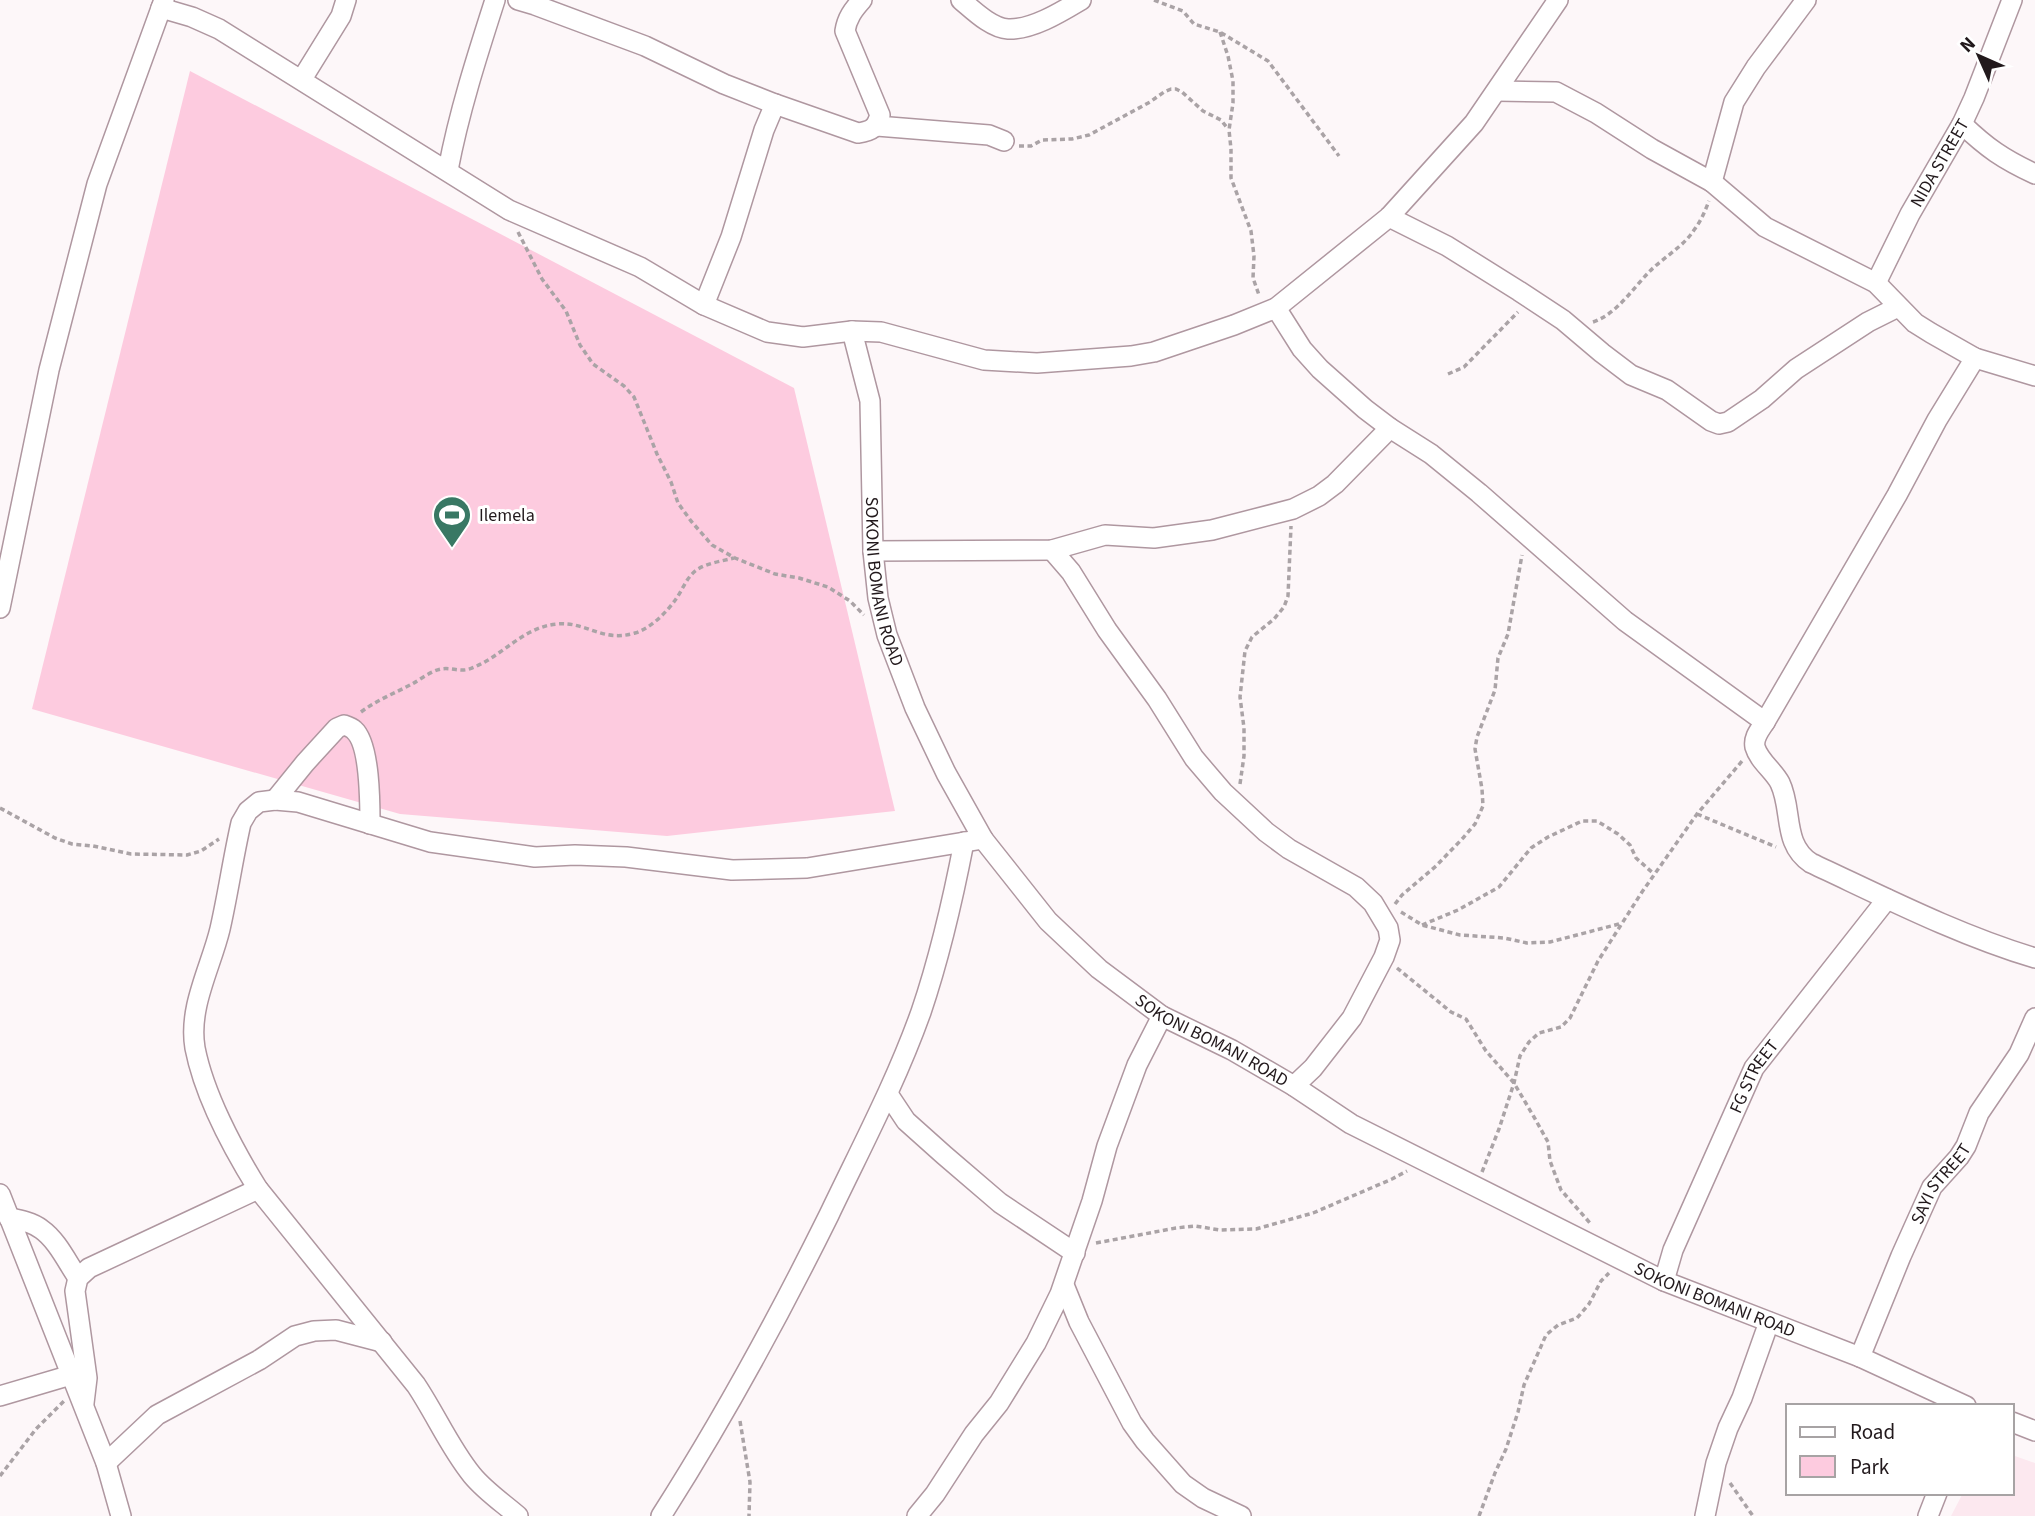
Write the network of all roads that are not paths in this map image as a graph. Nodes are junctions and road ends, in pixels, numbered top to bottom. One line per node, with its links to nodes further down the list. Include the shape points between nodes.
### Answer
1 (346, 0): 11 (street)
2 (495, 0): 17 (street)
3 (518, 0): 13 (street, via 645,46)
4 (862, 0): 15 (street, via 845,31 875,100 880,115)
5 (961, 0): 6 (street, via 982,18 1007,29 1048,19)
6 (1080, 0)
7 (1558, 0): 12 (street)
8 (1806, 0): 19 (street, via 1734,102)
9 (2012, 0): 14 (street, NIDA STREET)
10 (162, 4): 11 (street, via 219,29); 31 (street, via 97,184 49,370)
11 (302, 79): 17 (street)
12 (1497, 92): 19 (street, via 1556,92); 20 (street)
13 (775, 104): 15 (street, via 858,132); 22 (street)
14 (1962, 124): 18 (street, via 2002,158); 21 (street, NIDA STREET)
15 (877, 125): 16 (street, via 989,135)
16 (1004, 141)
17 (448, 170): 22 (street, via 509,210 640,267)
18 (2035, 174)
19 (1712, 183): 21 (street, via 1765,227)
20 (1389, 217): 23 (street, via 1447,246 1567,323 1631,375 1667,390 1719,424 1762,399 1796,369); 24 (street)
21 (1876, 283): 23 (street)
22 (704, 304): 25 (street, via 767,332 803,337)
23 (1898, 307): 26 (street, via 1915,323)
24 (1273, 309): 25 (street, via 1154,352 1037,363 984,360 881,332); 28 (street, via 1320,369)
25 (852, 331): 30 (street, SOKONI BOMANI ROAD, via 870,401)
26 (1975, 358): 27 (street); 32 (street)
27 (2035, 376)
28 (1390, 428): 29 (street, via 1335,484 1293,509 1212,530 1154,538 1105,535); 32 (street, via 1431,454 1625,621)
29 (1052, 550): 30 (street); 40 (street, via 1194,758 1223,792 1289,849 1356,887 1388,928 1390,940 1384,957 1352,1018)
30 (873, 551): 35 (street, SOKONI BOMANI ROAD, via 887,635)
31 (0, 608)
32 (1765, 722): 36 (street, via 1755,746 1781,785 1788,823 1802,857)
33 (275, 800): 34 (street, via 298,802); 34 (street, via 304,763 344,725 360,739 370,789); 44 (street, via 259,802 241,824 221,927 194,1026 195,1048 207,1087)
34 (370, 824): 35 (street, via 430,842 535,857 626,857 732,870 807,868)
35 (974, 840): 38 (street, SOKONI BOMANI ROAD, via 1100,970); 41 (street, via 921,1012)
36 (1887, 899): 37 (street); 48 (street, FG STREET, via 1754,1068 1673,1250)
37 (2035, 958)
38 (1162, 1016): 40 (street, SOKONI BOMANI ROAD); 46 (street, via 1107,1146)
39 (2035, 1018): 52 (street, SAYI STREET, via 2019,1054 1979,1113 1966,1146 1932,1187)
40 (1294, 1087): 48 (street, SOKONI BOMANI ROAD, via 1350,1124)
41 (888, 1094): 42 (street); 43 (street)
42 (906, 1121): 43 (street); 46 (street, via 1000,1203)
43 (874, 1122): 62 (street, via 736,1395)
44 (258, 1189): 47 (street, via 121,1252); 51 (street)
45 (3, 1204): 47 (street, via 42,1229); 53 (street)
46 (1076, 1249): 49 (street)
47 (78, 1278): 53 (street, via 75,1291 87,1378)
48 (1664, 1281): 50 (street, SOKONI BOMANI ROAD)
49 (1064, 1285): 63 (street, via 999,1403); 64 (street, via 1079,1322 1145,1441 1183,1484)
50 (1769, 1322): 52 (street, SOKONI BOMANI ROAD); 65 (street, via 1716,1463)
51 (382, 1342): 58 (street, via 336,1330 295,1336 157,1415); 61 (street, via 431,1407 474,1478)
52 (1860, 1357): 55 (street, SOKONI BOMANI ROAD)
53 (77, 1391): 54 (street); 58 (street)
54 (0, 1396)
55 (1962, 1404)
56 (2014, 1423): 57 (street)
57 (2035, 1431)
58 (106, 1463): 60 (street)
59 (1936, 1495): 66 (street)
60 (121, 1516)
61 (518, 1516)
62 (661, 1516)
63 (917, 1516)
64 (1241, 1516)
65 (1704, 1516)
66 (1928, 1516)

